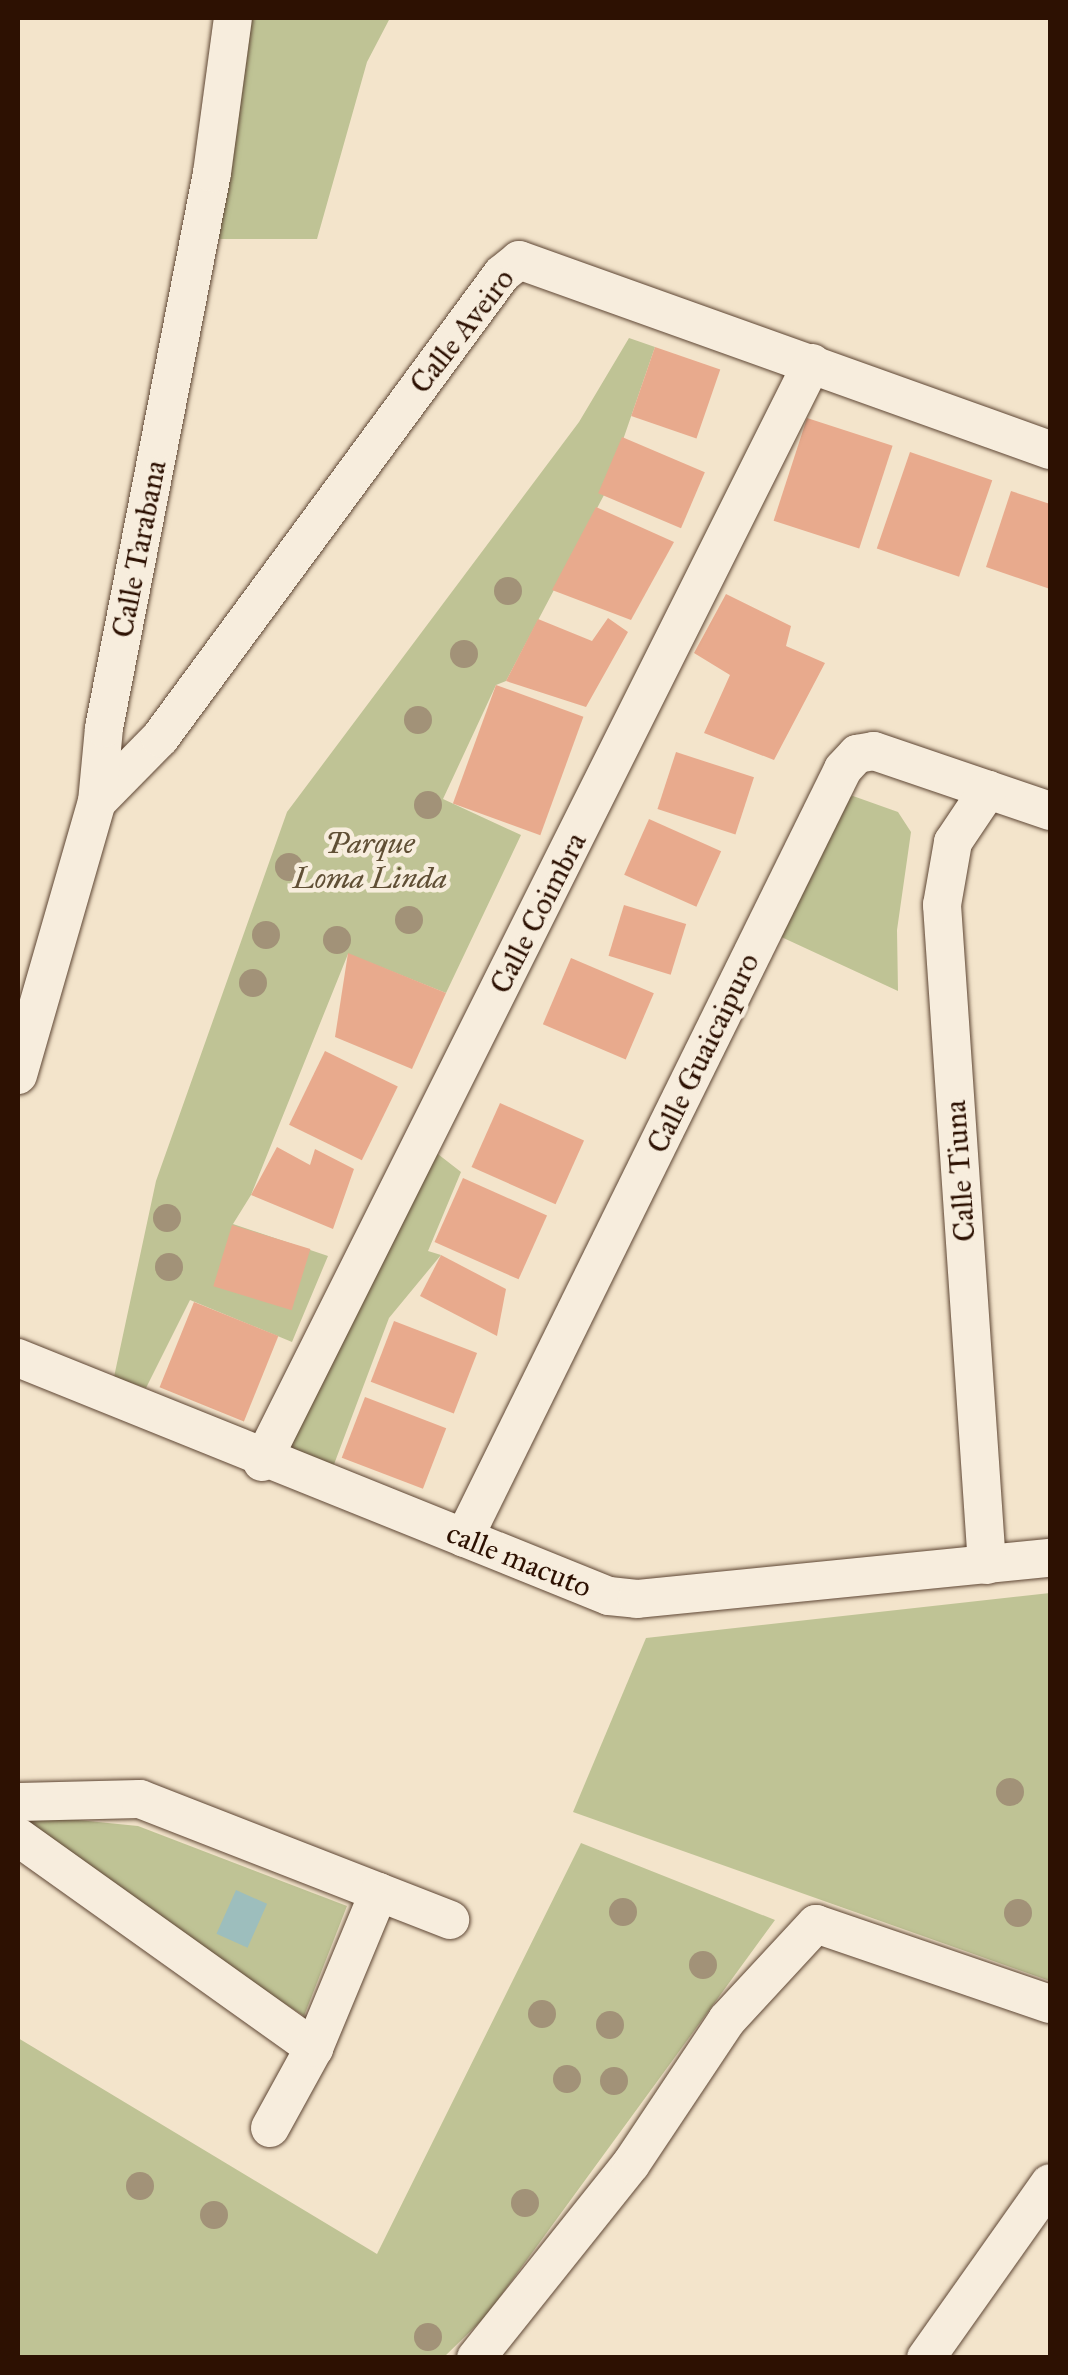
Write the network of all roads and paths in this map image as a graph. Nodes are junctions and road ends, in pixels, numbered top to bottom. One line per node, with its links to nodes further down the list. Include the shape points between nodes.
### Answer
1 (233, 18): 5 (street, Calle Tarabana, via 212,173 104,728)
2 (812, 363): 3 (street, Calle Aveiro); 5 (street, Calle Aveiro, via 518,260 160,738); 9 (street, Calle Coimbra)
3 (1050, 450)
4 (988, 790): 6 (street, Calle Guaicaipuro); 10 (street, Calle Guaicaipuro, via 874,751 857,754 843,770); 12 (street, Calle Tiuna, via 953,842 942,905)
5 (98, 802): 7 (street, Calle Tarabana)
6 (1050, 811)
7 (18, 1074)
8 (18, 1358): 9 (street, calle macuto)
9 (262, 1462): 10 (street, calle macuto)
10 (464, 1538): 12 (street, calle macuto, via 609,1596 637,1599)
11 (1050, 1558): 12 (street, calle macuto)
12 (987, 1565)
13 (18, 1802): 15 (street, via 140,1799)
14 (18, 1837): 18 (street)
15 (379, 1892): 16 (street); 18 (street)
16 (450, 1920)
17 (1050, 2004): 21 (street, via 816,1924 727,2020 630,2164)
18 (314, 2048): 19 (street)
19 (270, 2128)
20 (1050, 2184): 22 (street)
21 (476, 2358)
22 (926, 2358)

